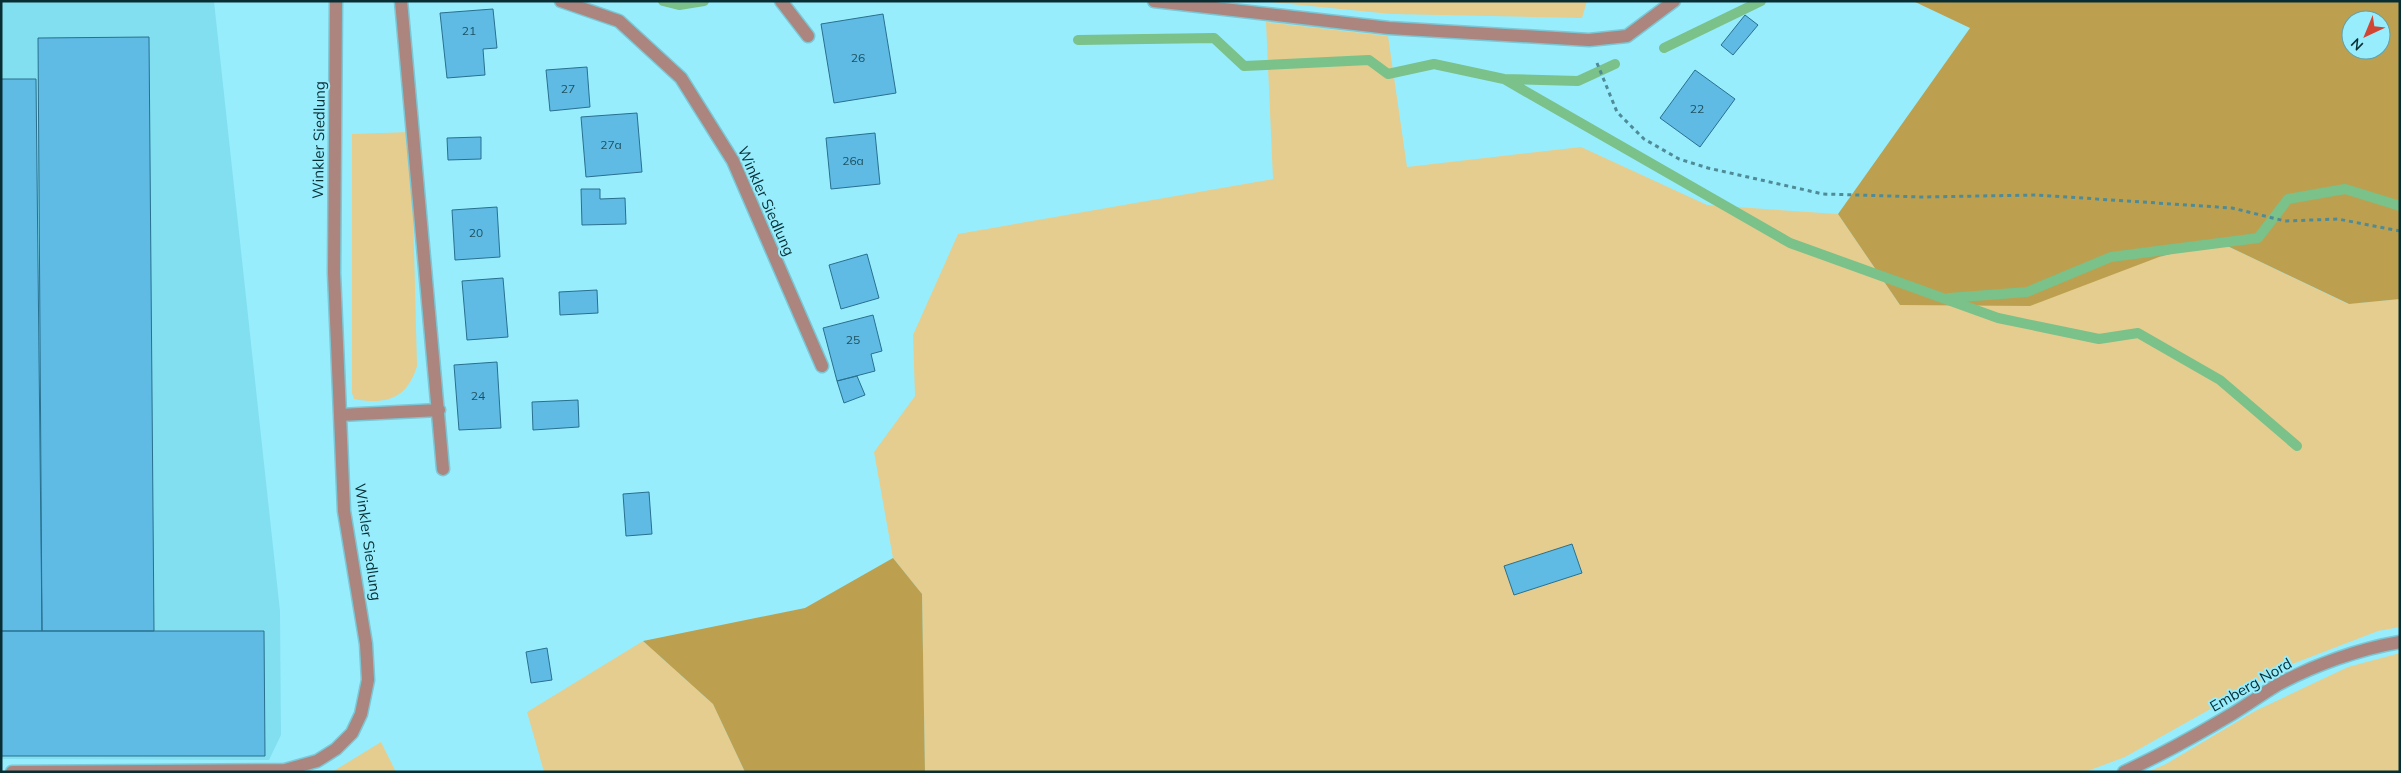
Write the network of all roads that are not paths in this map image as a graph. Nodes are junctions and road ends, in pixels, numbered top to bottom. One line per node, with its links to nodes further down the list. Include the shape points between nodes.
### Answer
1 (336, 1): 10 (street, Winkler Siedlung, via 334,273)
2 (401, 1): 9 (street)
3 (561, 1): 8 (street, Winkler Siedlung, via 619,21 681,78 733,160)
4 (781, 1): 7 (street)
5 (1154, 1): 6 (street, via 1389,28 1589,40 1627,36)
6 (1674, 1)
7 (808, 36)
8 (822, 366)
9 (438, 410): 10 (street); 11 (street)
10 (340, 415): 13 (street, Winkler Siedlung, via 344,511 366,644 368,680 361,714 352,734 317,761 285,770)
11 (443, 469)
12 (2400, 642): 14 (street, Emberg Nord, via 2326,664 2277,685 2208,728)
13 (12, 772)
14 (2124, 772)

